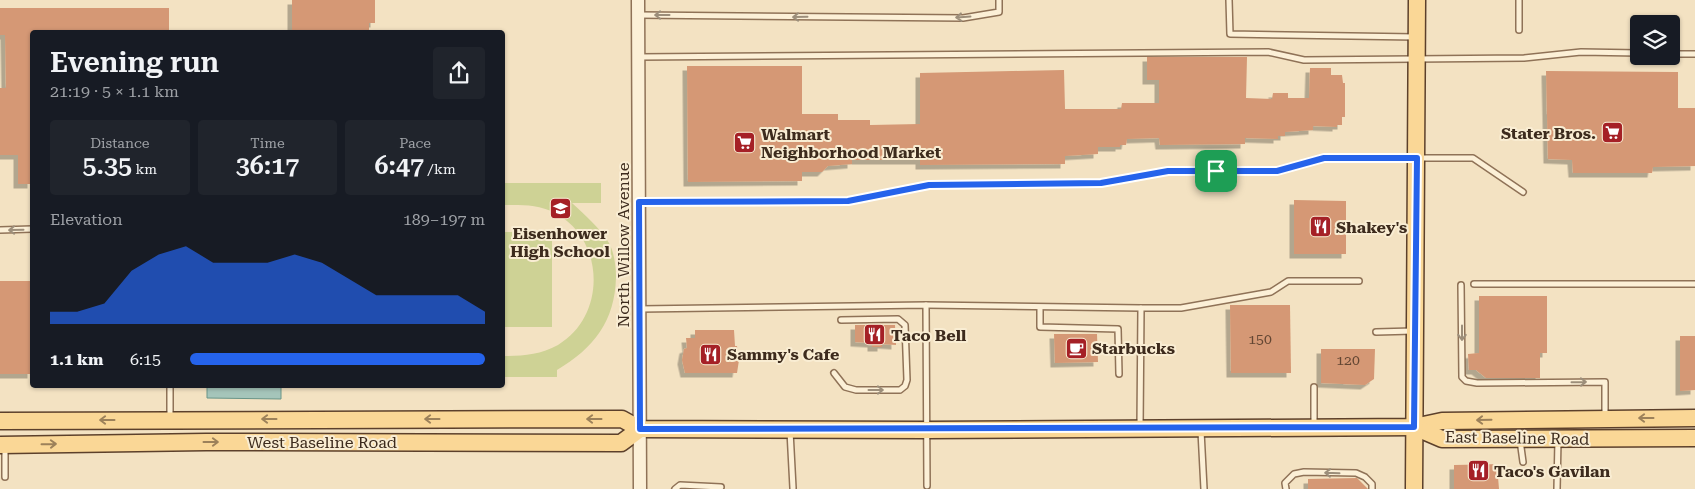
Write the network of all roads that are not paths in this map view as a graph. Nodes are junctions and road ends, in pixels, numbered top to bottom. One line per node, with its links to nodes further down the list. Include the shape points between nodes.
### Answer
1 (638, 0): 6 (street, North Willow Avenue)
2 (999, 0): 6 (lane, one-way to 6, via 999,12 962,18)
3 (1229, 0): 8 (lane, via 1230,34)
4 (1417, 0): 8 (main road)
5 (1519, 0): 7 (lane)
6 (638, 15): 12 (street, North Willow Avenue)
7 (1519, 30)
8 (1417, 37): 13 (main road)
9 (1630, 53): 13 (lane, via 1582,52 1524,58)
10 (1680, 54): 11 (lane)
11 (1695, 54)
12 (639, 57): 13 (lane, via 1268,52 1304,60); 16 (street, North Willow Avenue)
13 (1416, 58): 14 (main road)
14 (1417, 158): 15 (lane, via 1473,158); 16 (lane, via 1324,158 1277,171 1168,171 1101,183 929,185 848,201); 28 (main road)
15 (1524, 192)
16 (639, 202): 26 (street, North Willow Avenue)
17 (0, 230): 18 (lane, one-way to 17)
18 (30, 230)
19 (1359, 281): 25 (lane, via 1288,280 1271,292 1181,308)
20 (1474, 284): 21 (lane)
21 (1695, 284)
22 (1462, 285): 34 (lane, one-way to 34, via 1462,377 1466,381 1605,382)
23 (926, 305): 24 (lane); 26 (lane); 44 (lane)
24 (1040, 308): 25 (lane); 31 (lane, via 1040,327 1118,329)
25 (1140, 308): 40 (lane)
26 (640, 309): 42 (street, North Willow Avenue)
27 (841, 320): 30 (lane, one-way to 27, via 845,387 856,390 900,390 906,380 905,325 898,319)
28 (1415, 331): 29 (lane); 39 (main road)
29 (1376, 332)
30 (834, 373)
31 (1119, 374)
32 (1314, 387): 38 (lane)
33 (170, 388): 36 (lane)
34 (1605, 418): 35 (main road, East Baseline Road, one-way to 34); 39 (main road, East Baseline Road, one-way to 39, via 1442,421)
35 (1695, 418)
36 (170, 420): 37 (main road, West Baseline Road, one-way to 37); 42 (main road, West Baseline Road, one-way to 36, via 622,419)
37 (0, 421)
38 (1314, 427): 39 (main road, West Baseline Road); 41 (main road, West Baseline Road)
39 (1414, 427): 46 (main road, East Baseline Road, via 1442,440); 59 (main road)
40 (1140, 428): 41 (main road, West Baseline Road); 44 (main road, West Baseline Road)
41 (1201, 428): 58 (lane)
42 (640, 429): 43 (main road, West Baseline Road); 48 (main road, West Baseline Road, one-way to 42, via 622,443); 56 (street, North Willow Avenue)
43 (790, 430): 44 (main road, West Baseline Road); 54 (lane)
44 (927, 430): 51 (lane)
45 (1695, 438): 47 (main road, East Baseline Road)
46 (1520, 440): 47 (main road, East Baseline Road); 49 (lane)
47 (1558, 440): 60 (lane)
48 (3, 445): 50 (lane)
49 (1523, 462)
50 (5, 477)
51 (927, 486)
52 (1286, 486): 55 (lane, one-way to 52, via 1365,477 1356,474 1304,472 1294,474)
53 (721, 487): 57 (lane, via 680,484)
54 (792, 488)
55 (1372, 488)
56 (640, 489)
57 (674, 489)
58 (1204, 489)
59 (1414, 489)
60 (1557, 489)

